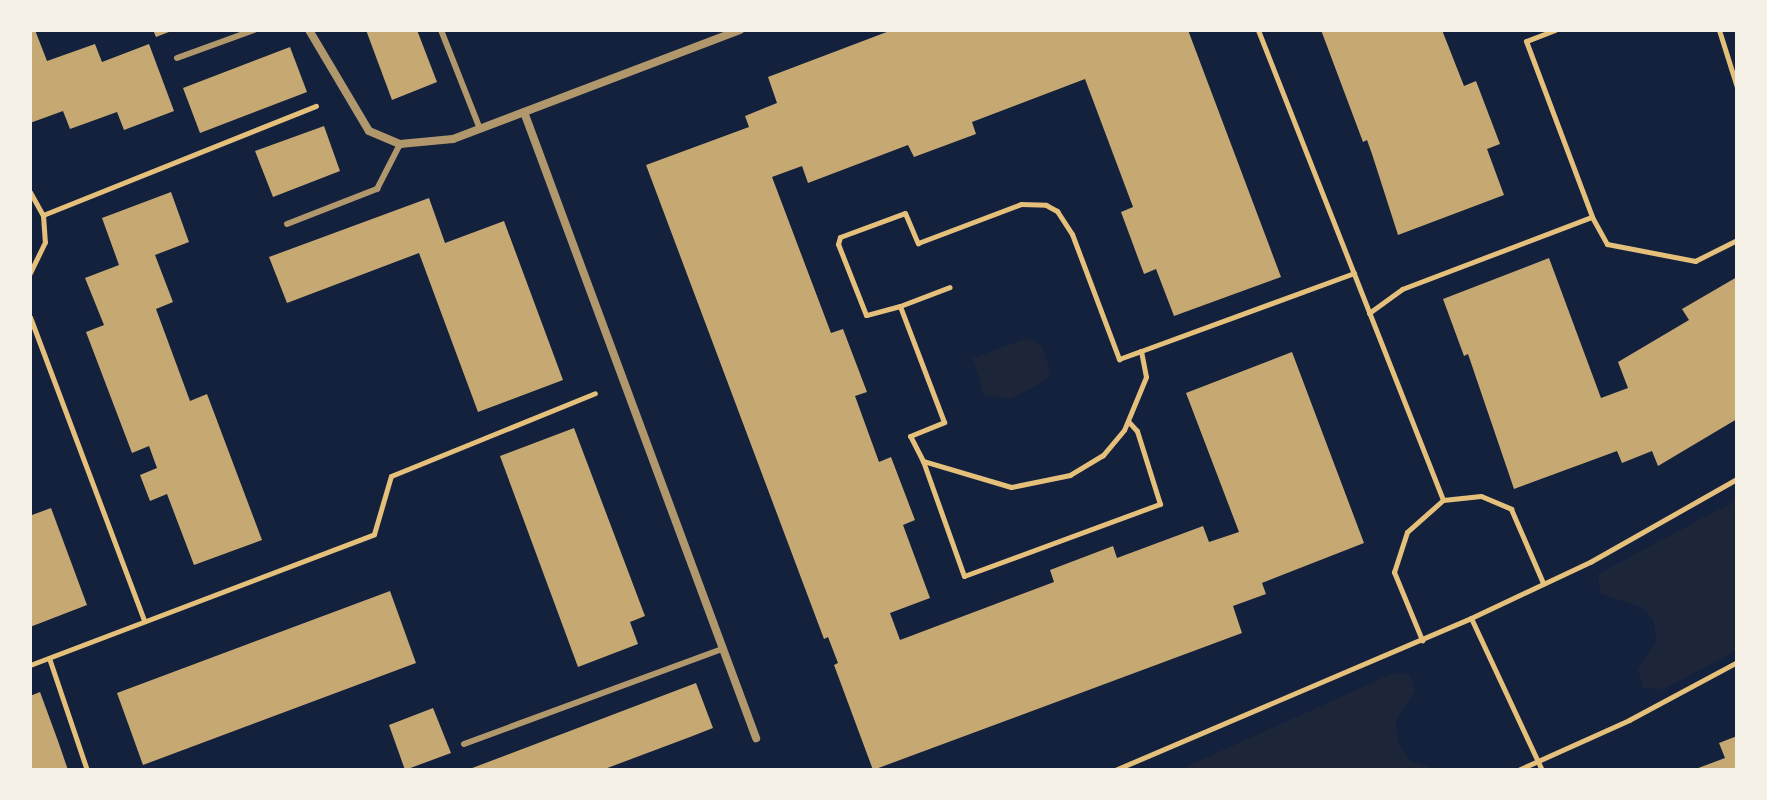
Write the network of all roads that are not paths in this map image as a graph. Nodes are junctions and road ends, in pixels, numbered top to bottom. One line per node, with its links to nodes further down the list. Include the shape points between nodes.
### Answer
1 (254, 30): 5 (lane)
2 (309, 30): 8 (street, via 369,131)
3 (441, 30): 7 (lane)
4 (740, 30): 6 (street)
5 (177, 58)
6 (524, 112): 7 (street); 10 (street)
7 (480, 129): 8 (street, via 453,139)
8 (400, 144): 9 (lane, via 377,189)
9 (287, 224)
10 (722, 649): 11 (street); 12 (lane)
11 (756, 738)
12 (464, 744)

